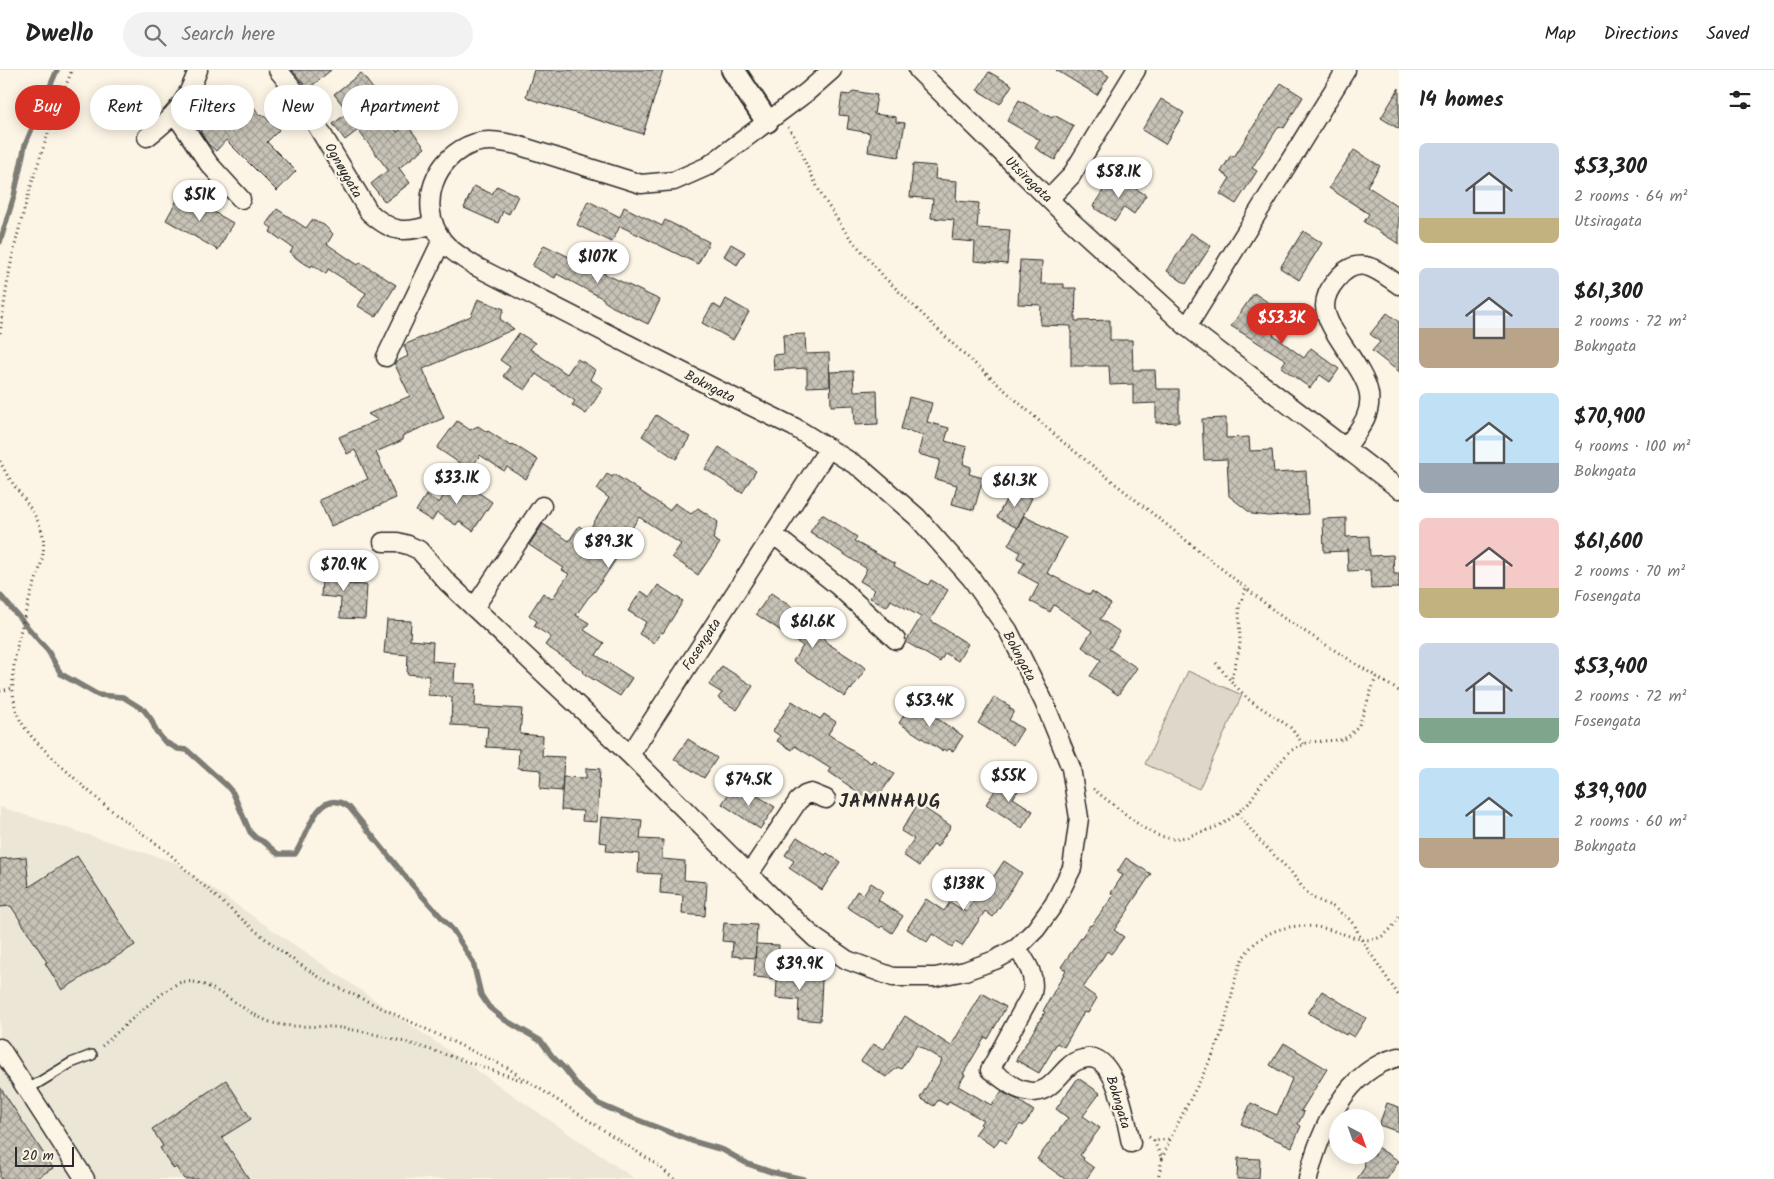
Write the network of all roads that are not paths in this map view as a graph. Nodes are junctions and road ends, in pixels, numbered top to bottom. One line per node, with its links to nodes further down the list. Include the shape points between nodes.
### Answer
1 (198, 70): 8 (street)
2 (278, 70): 15 (street, Ognøygata, via 299,96 369,212 383,224 399,230 416,230)
3 (733, 70): 10 (street)
4 (832, 70): 10 (street)
5 (918, 70): 14 (street, Utsiragata)
6 (1136, 70): 14 (street, via 1071,176)
7 (1346, 70): 18 (street)
8 (191, 85)
9 (171, 117): 12 (street)
10 (773, 117): 15 (street, Bokngata, via 708,166 674,181 641,184 497,140 475,143 456,153 441,168 432,186 430,206)
11 (186, 130): 13 (street, via 209,164)
12 (147, 137)
13 (241, 199)
14 (1049, 199): 18 (street, Utsiragata)
15 (434, 224): 16 (street, Bokngata)
16 (442, 240): 19 (street); 20 (street, Bokngata, via 475,266 794,426)
17 (1399, 285): 21 (street, via 1374,268 1352,266 1342,273 1326,297 1329,320 1369,392 1367,418)
18 (1187, 327): 21 (street, Utsiragata)
19 (386, 357)
20 (829, 448): 24 (street, Fosengata); 31 (street, Bokngata, via 862,470 916,517 971,578 1008,630 1044,702 1071,768 1079,818 1072,868 1054,904)
21 (1346, 448): 22 (street, Utsiragata)
22 (1399, 489)
23 (542, 506): 26 (street)
24 (773, 534): 27 (street, via 838,586); 28 (street, Fosengata)
25 (383, 542): 26 (street, Bokngata, via 408,544 419,550)
26 (474, 608): 28 (street, Bokngata)
27 (896, 640)
28 (630, 755): 30 (street, Bokngata)
29 (826, 799): 30 (street, via 812,793 798,800)
30 (749, 874): 31 (street, Bokngata, via 815,938 848,960 893,977 935,977 965,971)
31 (1017, 948): 36 (street, Bokngata, via 1032,974 1032,993 990,1070 1017,1088 1036,1092 1055,1083 1077,1061 1094,1058 1112,1075)
32 (0, 1048): 35 (street)
33 (92, 1055): 35 (lane, via 71,1063)
34 (1399, 1057): 38 (street, via 1371,1069 1349,1089 1327,1125)
35 (28, 1089): 37 (street)
36 (1131, 1143)
37 (85, 1179)
38 (1308, 1179)

